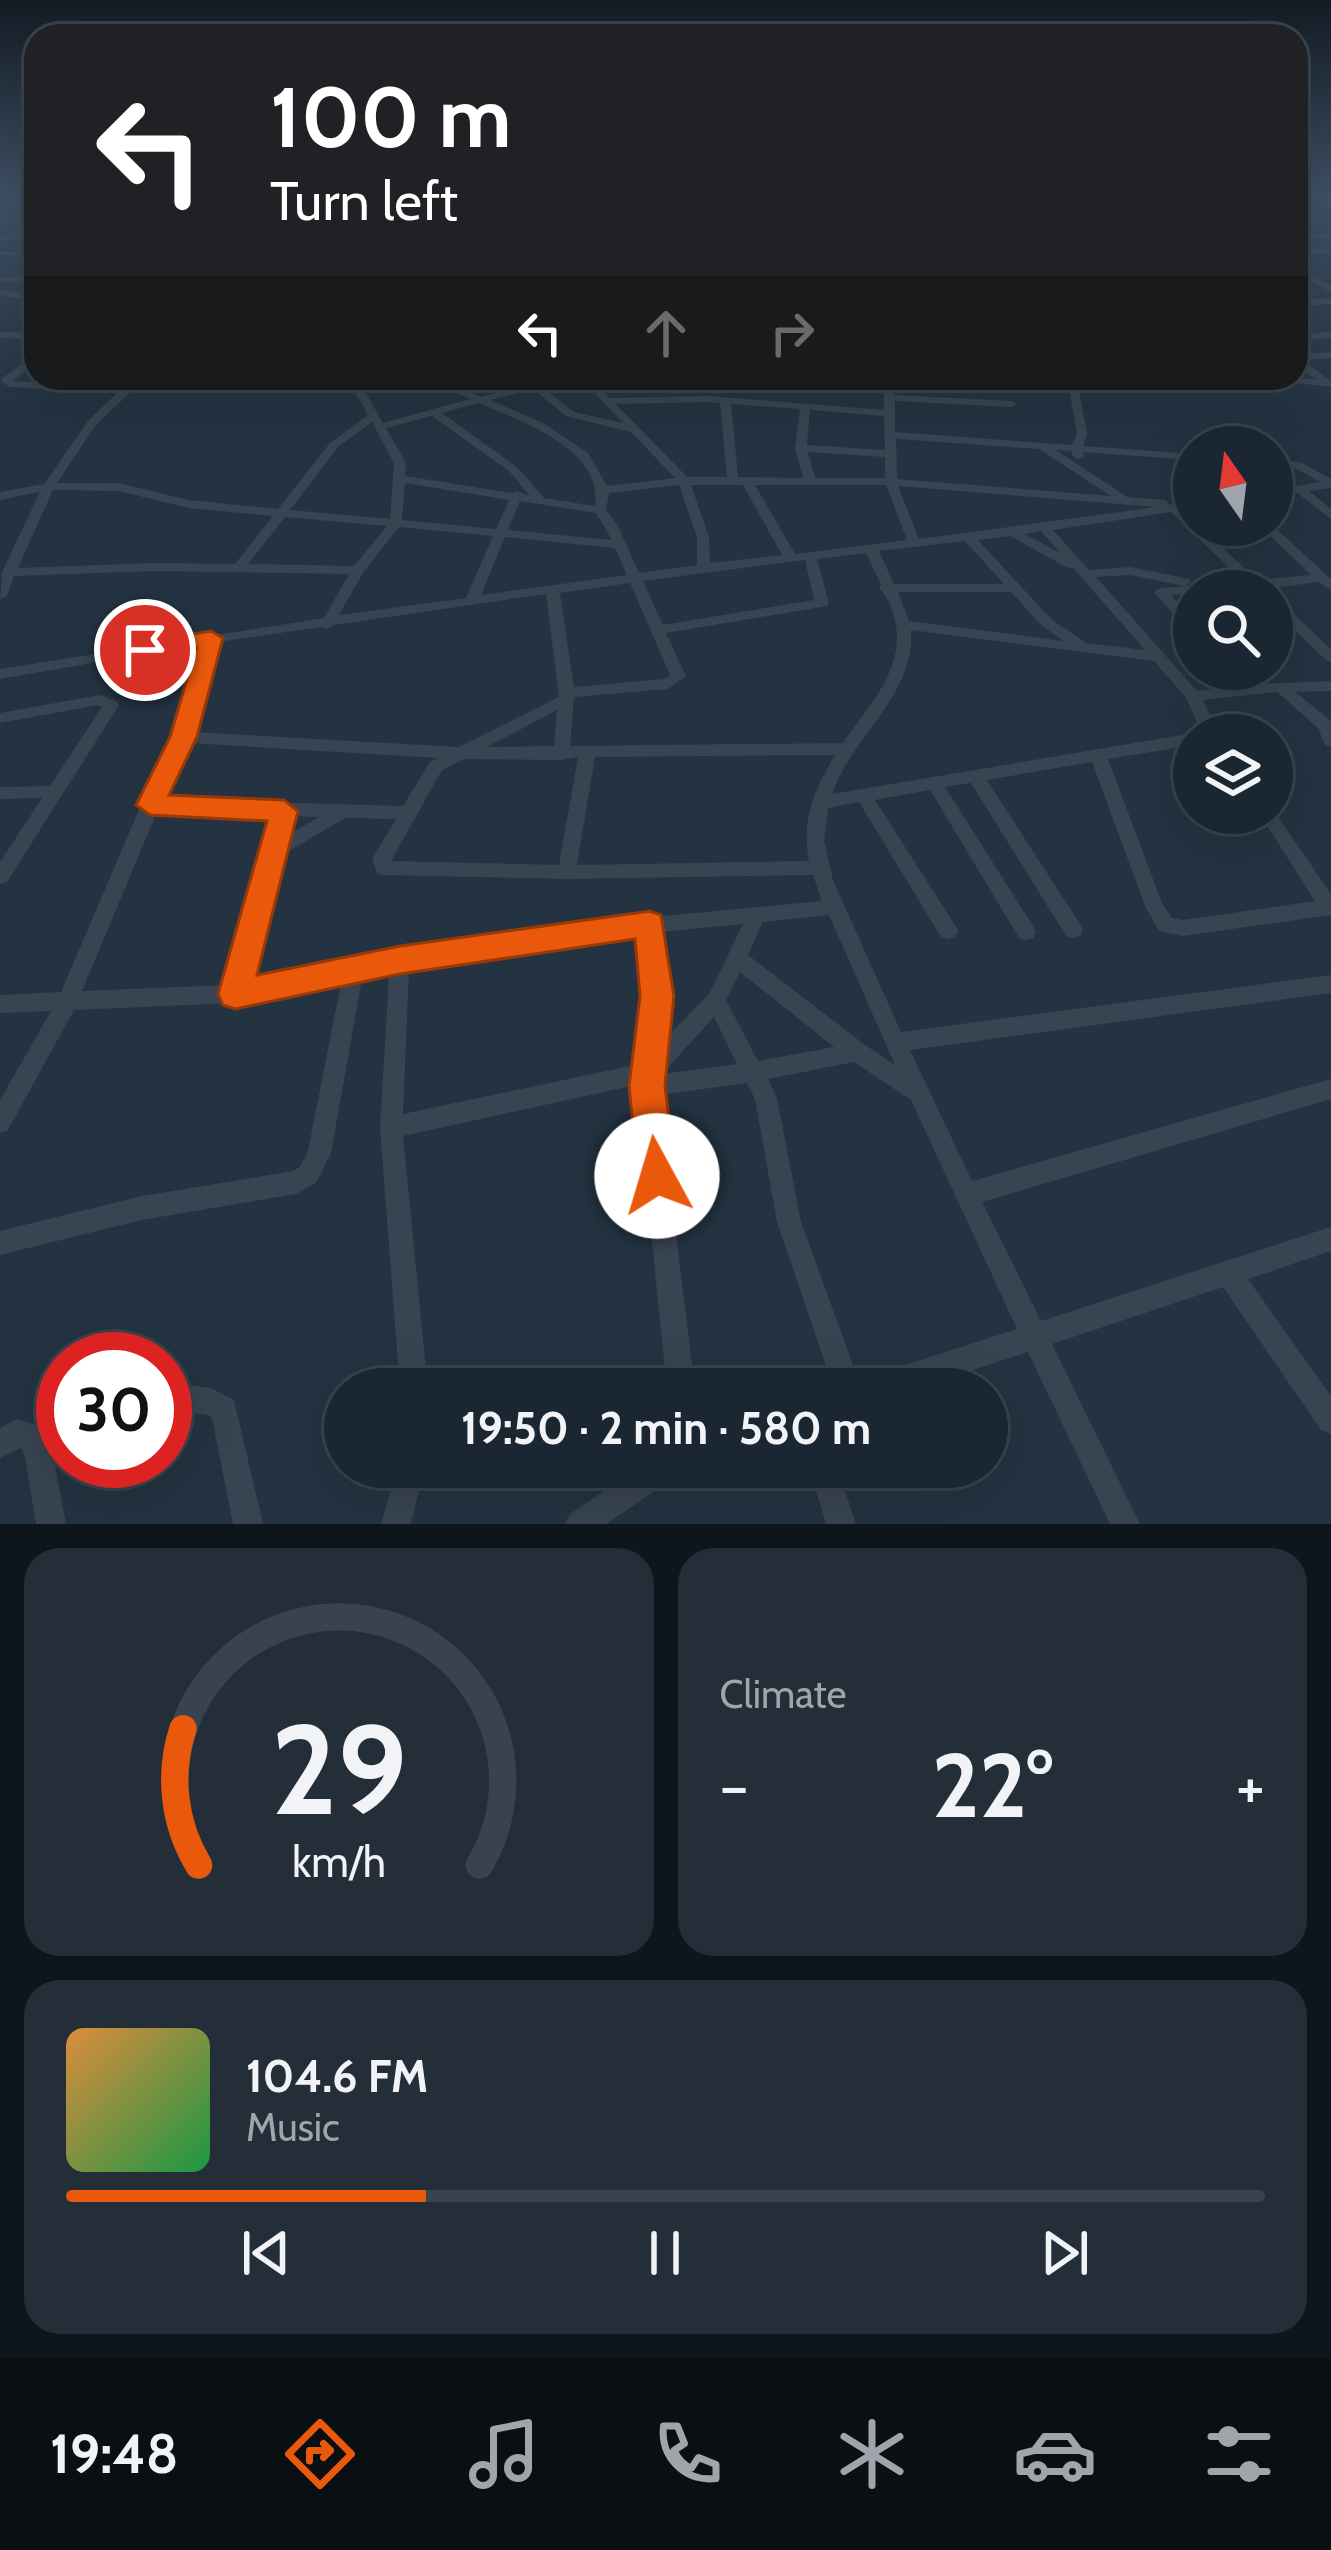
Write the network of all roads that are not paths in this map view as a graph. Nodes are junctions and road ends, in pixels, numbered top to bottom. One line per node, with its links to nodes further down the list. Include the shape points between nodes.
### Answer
1 (24, 365): 2 (street, via 10,374 10,384)
2 (24, 385)
3 (124, 390): 36 (street, via 80,432)
4 (359, 390): 21 (street)
5 (458, 390): 14 (street)
6 (509, 390): 14 (street)
7 (539, 390): 22 (street, via 570,414)
8 (598, 390): 16 (street)
9 (710, 390): 13 (street)
10 (889, 390): 12 (street)
11 (1074, 390): 26 (street, via 1082,434)
12 (889, 398): 17 (street); 19 (street)
13 (707, 399): 15 (street); 16 (street)
14 (483, 400): 20 (street); 42 (street, via 584,455)
15 (724, 400): 18 (street); 33 (street)
16 (610, 401): 22 (street)
17 (1012, 404)
18 (805, 407): 19 (street); 25 (street)
19 (888, 413): 23 (street)
20 (436, 414): 21 (street); 43 (street, via 513,469)
21 (378, 421): 31 (street, via 400,464); 47 (street, via 334,446)
22 (637, 430): 32 (street)
23 (890, 435): 24 (street); 27 (street)
24 (1041, 445): 26 (street); 30 (street)
25 (800, 448): 27 (street); 34 (street)
26 (1076, 448): 28 (street); 30 (street)
27 (889, 454): 35 (street)
28 (1173, 455)
29 (1293, 464): 37 (street, via 1331,484)
30 (1088, 477): 41 (street); 44 (street)
31 (399, 479): 40 (street); 50 (street)
32 (684, 481): 33 (street); 42 (street); 62 (street)
33 (740, 481): 34 (street); 61 (street)
34 (810, 481): 35 (street)
35 (891, 482): 41 (street); 56 (street)
36 (50, 486): 39 (street); 47 (street, via 118,487); 67 (street)
37 (1299, 489): 38 (street); 48 (street)
38 (1293, 490)
39 (0, 496)
40 (517, 496): 43 (street); 53 (street)
41 (1101, 498): 44 (street); 49 (street)
42 (601, 499): 43 (street, via 579,506); 55 (street)
43 (540, 500)
44 (1129, 500): 45 (street)
45 (1173, 505)
46 (1173, 508): 49 (street)
47 (284, 513): 50 (street); 63 (street)
48 (1331, 515)
49 (1120, 517): 51 (street)
50 (396, 523): 53 (street); 64 (street)
51 (1045, 528): 52 (street); 65 (street)
52 (1012, 532): 54 (street); 65 (street)
53 (498, 533): 55 (street); 77 (street)
54 (968, 537): 56 (street); 73 (street)
55 (616, 544): 69 (street)
56 (915, 544): 59 (street)
57 (1221, 546): 66 (street)
58 (1290, 546): 68 (street)
59 (871, 549): 60 (street); 72 (street)
60 (810, 555): 61 (street); 83 (street, via 822,603)
61 (790, 557): 62 (street)
62 (704, 568): 69 (street)
63 (238, 569): 64 (street); 67 (street)
64 (358, 570): 81 (street)
65 (1081, 570): 70 (street); 87 (street)
66 (1242, 570)
67 (9, 572): 76 (street)
68 (1325, 576): 71 (street)
69 (634, 579): 75 (street); 83 (street)
70 (1173, 579)
71 (1293, 581)
72 (886, 588): 73 (street); 82 (street)
73 (1015, 588): 79 (street)
74 (1173, 590): 78 (street, via 1161,592)
75 (553, 593): 77 (street); 94 (street)
76 (0, 596)
77 (471, 604): 81 (street)
78 (1173, 605)
79 (1046, 622): 85 (street); 86 (street)
80 (1293, 622): 88 (street)
81 (327, 625): 84 (street)
82 (903, 625): 85 (street); 102 (street, via 898,672)
83 (658, 630): 94 (street, via 674,681)
84 (211, 638): 89 (street); 99 (street)
85 (1047, 642): 86 (street)
86 (1080, 644): 87 (street)
87 (1160, 657): 95 (street)
88 (1331, 657)
89 (0, 674)
90 (1331, 686): 91 (street)
91 (1293, 687)
92 (1252, 690): 95 (street)
93 (1284, 690): 100 (street)
94 (567, 696): 98 (street); 105 (street)
95 (1193, 696): 96 (street)
96 (1201, 714)
97 (0, 718): 110 (street, via 109,700)
98 (518, 721): 103 (street); 104 (street)
99 (184, 737): 103 (street); 114 (street)
100 (1331, 739)
101 (1173, 743): 107 (street)
102 (844, 749): 106 (street); 113 (street)
103 (454, 753): 104 (street); 118 (street, via 427,776)
104 (522, 753): 105 (street)
105 (561, 754): 106 (street)
106 (587, 755): 123 (street)
107 (1098, 757): 108 (street); 126 (street, via 1166,925)
108 (977, 778): 109 (street); 129 (street)
109 (935, 785): 112 (street); 131 (street)
110 (54, 792): 111 (street); 121 (street)
111 (0, 793)
112 (864, 796): 113 (street); 130 (street)
113 (818, 803): 122 (street)
114 (150, 805): 115 (street); 138 (street)
115 (284, 811): 116 (street); 120 (street)
116 (308, 811): 117 (street); 120 (street)
117 (341, 812): 118 (street); 120 (street)
118 (406, 813): 123 (street, via 383,868)
119 (1282, 834): 126 (street)
120 (275, 842): 136 (street)
121 (7, 859): 124 (street)
122 (821, 868): 123 (street); 125 (street)
123 (567, 872)
124 (0, 877)
125 (836, 907): 127 (street); 140 (street)
126 (1330, 907)
127 (757, 915): 128 (street); 132 (street)
128 (650, 924): 133 (street); 143 (street, via 657,996)
129 (1073, 930)
130 (948, 931)
131 (1025, 932)
132 (737, 958): 137 (street); 141 (street)
133 (400, 960): 134 (street); 147 (street)
134 (354, 969): 136 (street); 150 (street, via 308,1175)
135 (1331, 984): 140 (street)
136 (235, 994): 138 (street)
137 (716, 1000): 142 (street); 143 (street)
138 (67, 1003): 139 (street); 146 (street)
139 (0, 1004)
140 (896, 1042): 145 (street)
141 (857, 1052): 142 (street); 145 (street)
142 (754, 1072): 143 (street); 155 (street, via 776,1137 789,1222)
143 (648, 1079): 147 (street); 154 (street)
144 (1331, 1089): 148 (street)
145 (919, 1093): 148 (street)
146 (0, 1122)
147 (392, 1128): 153 (street)
148 (966, 1195): 152 (street)
149 (1331, 1239): 151 (street)
150 (0, 1243)
151 (1228, 1272): 152 (street); 158 (street)
152 (1035, 1337): 156 (street); 170 (street)
153 (412, 1368)
154 (679, 1368)
155 (841, 1368)
156 (939, 1368)
157 (192, 1400): 166 (street, via 224,1411)
158 (1331, 1420)
159 (0, 1444): 160 (street, via 25,1432)
160 (36, 1451)
161 (45, 1488): 165 (street)
162 (405, 1488): 167 (street)
163 (634, 1488): 168 (street)
164 (830, 1488): 169 (street)
165 (51, 1524)
166 (248, 1524)
167 (395, 1524)
168 (580, 1524)
169 (841, 1524)
170 (1125, 1524)

